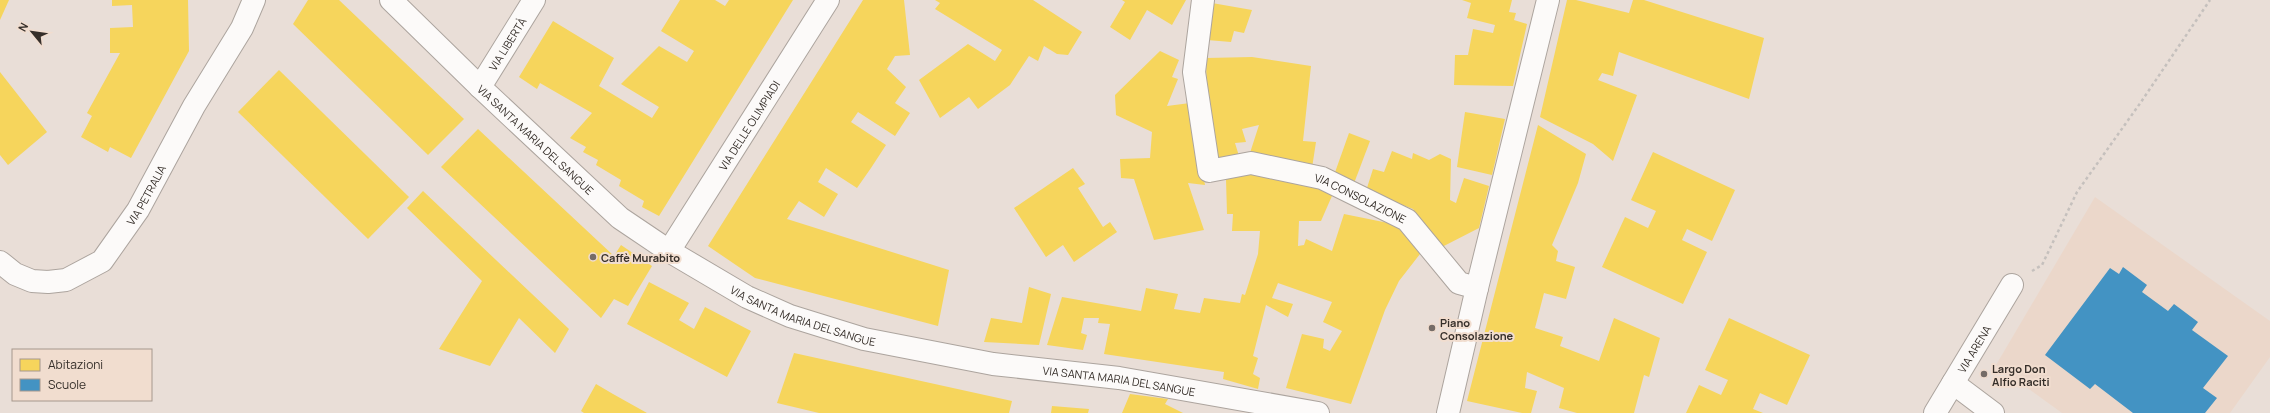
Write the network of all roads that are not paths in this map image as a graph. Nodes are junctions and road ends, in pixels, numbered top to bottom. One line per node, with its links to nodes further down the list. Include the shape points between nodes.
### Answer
1 (254, 0): 8 (street)
2 (266, 0): 8 (street)
3 (391, 0): 9 (street, VIA SANTA MARIA DEL SANGUE)
4 (534, 0): 9 (street, VIA LIBERTÀ)
5 (828, 0): 10 (street, VIA DELLE OLIMPIADI)
6 (1203, 0): 13 (street, VIA CONSOLAZIONE, via 1194,72 1209,171 1251,163 1322,178 1407,220 1459,283)
7 (1548, 0): 13 (street)
8 (242, 28): 11 (street, VIA PETRALIA, via 194,106 138,210 102,261 66,280 48,282 15,274)
9 (480, 87): 10 (street, VIA SANTA MARIA DEL SANGUE, via 620,218)
10 (669, 251): 15 (street, VIA SANTA MARIA DEL SANGUE, via 747,297 790,316 864,338 993,364 1119,378)
11 (0, 262)
12 (2012, 285): 14 (street, VIA ARENA)
13 (1478, 288): 16 (street)
14 (1952, 383): 17 (street, VIA ARENA); 18 (street)
15 (1318, 413)
16 (1448, 413)
17 (1935, 413)
18 (1993, 413)

